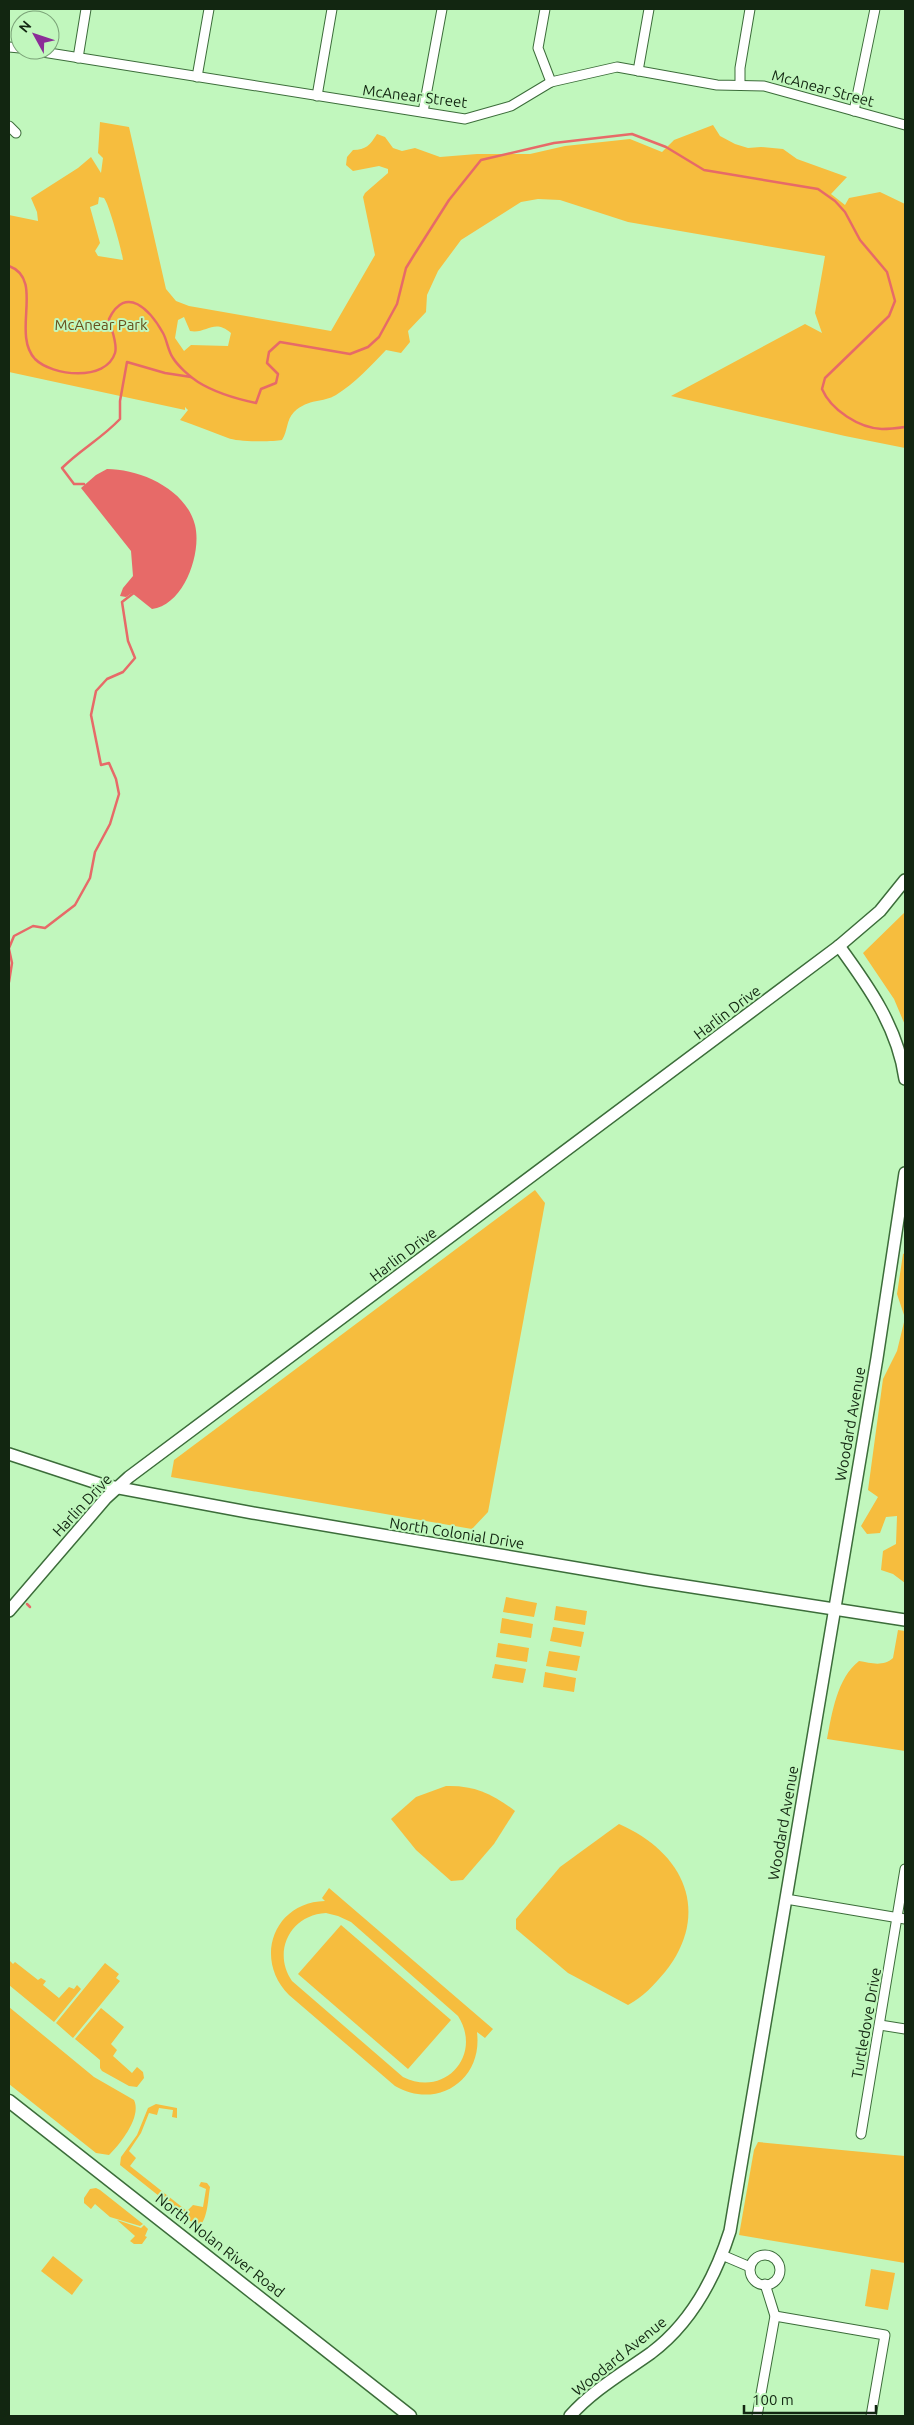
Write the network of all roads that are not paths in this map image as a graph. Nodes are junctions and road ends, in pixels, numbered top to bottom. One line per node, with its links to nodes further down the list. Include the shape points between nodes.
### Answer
1 (86, 9): 10 (street)
2 (209, 9): 12 (street)
3 (332, 9): 15 (street)
4 (442, 9): 17 (street)
5 (545, 9): 13 (street, via 538,48)
6 (648, 9): 11 (street)
7 (750, 9): 14 (street)
8 (875, 9): 16 (street)
9 (60, 55): 10 (street, McAnear Street)
10 (78, 58): 12 (street, McAnear Street)
11 (638, 71): 13 (street, McAnear Street, via 617,67); 14 (street, McAnear Street, via 717,85)
12 (197, 77): 15 (street, McAnear Street)
13 (551, 82): 17 (street, McAnear Street, via 511,106 465,119)
14 (740, 85): 16 (street, McAnear Street, via 777,89)
15 (317, 96): 17 (street, McAnear Street)
16 (854, 111): 18 (street, McAnear Street)
17 (423, 112)
18 (905, 125)
19 (9, 126): 20 (street)
20 (16, 133)
21 (905, 880): 22 (street, via 880,911)
22 (839, 946): 23 (street, via 868,986 889,1024); 26 (street, Harlin Drive)
23 (905, 1079)
24 (905, 1173): 27 (street, Woodard Avenue)
25 (9, 1454): 26 (street, North Colonial Drive)
26 (116, 1488): 27 (street, North Colonial Drive); 28 (street, Harlin Drive)
27 (834, 1610): 29 (street, North Colonial Drive); 31 (street, Woodard Avenue)
28 (9, 1612)
29 (905, 1620)
30 (905, 1869): 32 (street, Turtledove Drive)
31 (786, 1899): 32 (street); 37 (street, Woodard Avenue, via 736,2200)
32 (901, 1918): 33 (street, Turtledove Drive)
33 (880, 2025): 34 (street); 36 (street, Turtledove Drive)
34 (905, 2029)
35 (9, 2101): 41 (main road, North Nolan River Road)
36 (861, 2134)
37 (722, 2255): 38 (street); 42 (street, Woodard Avenue, via 702,2296 676,2330 651,2353 603,2385)
38 (750, 2267): 39 (street, via 754,2279); 39 (street, via 761,2256 776,2260 779,2276)
39 (765, 2284): 40 (street)
40 (775, 2316): 43 (street); 44 (street, via 885,2335)
41 (410, 2416)
42 (570, 2416)
43 (757, 2416)
44 (871, 2416)

